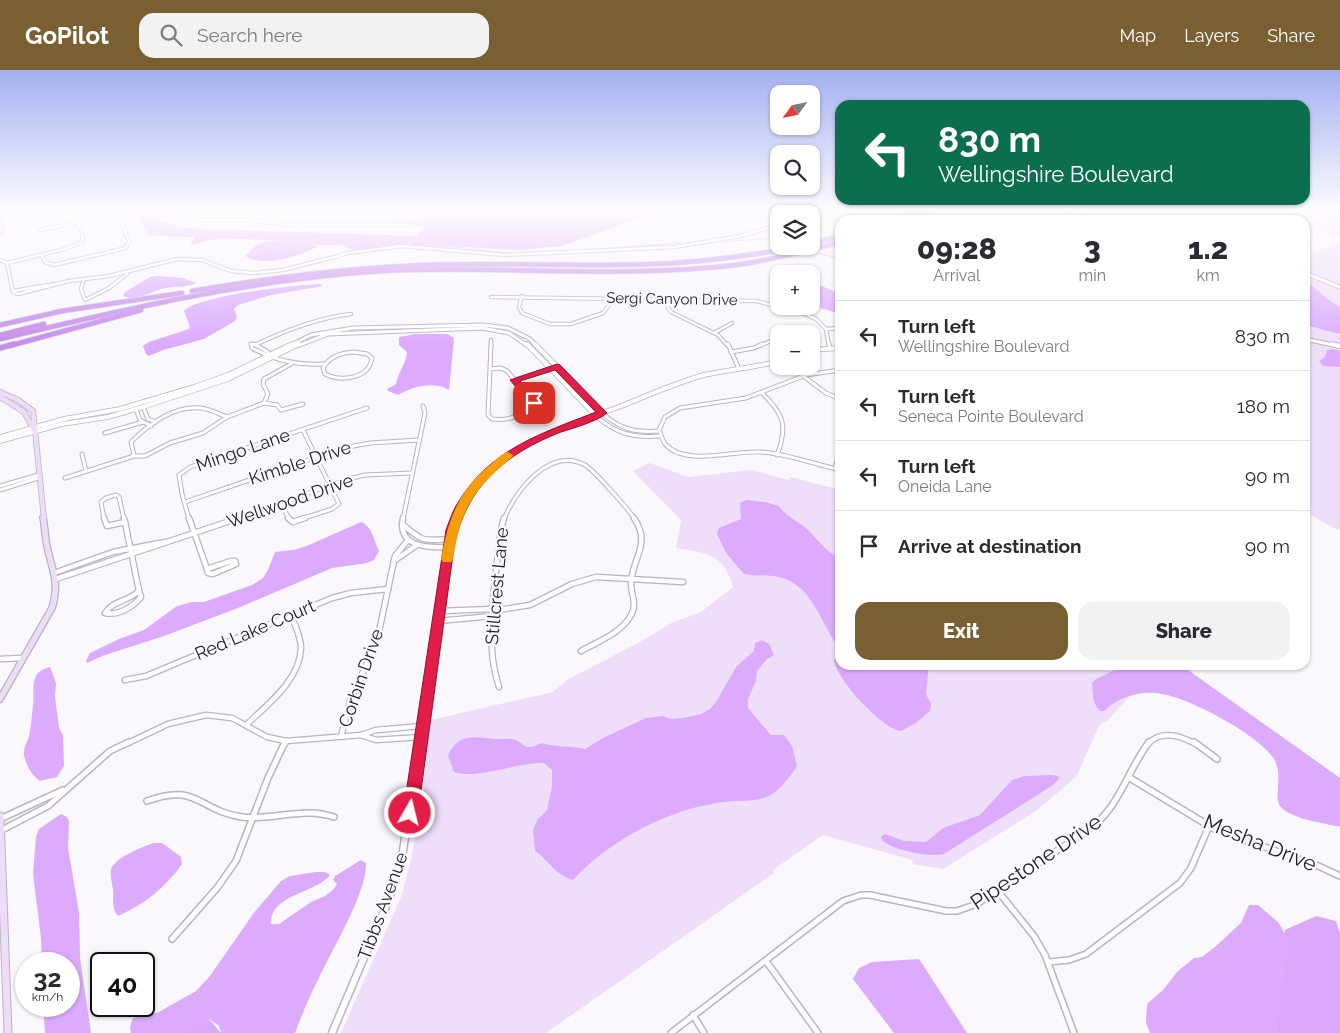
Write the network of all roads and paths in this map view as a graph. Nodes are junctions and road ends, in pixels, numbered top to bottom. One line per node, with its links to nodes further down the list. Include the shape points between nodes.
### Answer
1 (38, 256): 8 (street)
2 (42, 256): 3 (street, via 45,262 54,265)
3 (92, 256)
4 (340, 256): 9 (street, via 266,272 231,271 194,258 167,260)
5 (750, 256): 14 (highway, via 667,264 453,264 360,268)
6 (785, 256): 13 (highway, via 687,268 639,270 413,270 322,277)
7 (0, 260): 8 (street)
8 (7, 263): 11 (street, via 14,294)
9 (125, 272): 11 (street); 11 (street, via 127,274 109,288 85,300 81,288)
10 (1310, 275): 12 (street)
11 (84, 279)
12 (1340, 287)
13 (236, 289): 26 (highway, via 168,300); 31 (highway, via 155,306)
14 (182, 293): 21 (highway, via 62,311); 25 (highway)
15 (522, 296): 16 (street, Sergi Canyon Drive); 17 (street, Sergi Canyon Drive); 17 (street, via 519,307 522,312 557,325 603,314)
16 (491, 297)
17 (611, 298): 18 (street, Sergi Canyon Drive)
18 (669, 299): 23 (street, Sergi Canyon Drive, via 763,302 812,317); 24 (street, via 671,312)
19 (352, 314): 36 (street, via 284,330 253,344 252,348)
20 (732, 323): 24 (street)
21 (0, 325)
22 (835, 328): 23 (street)
23 (826, 329): 32 (street)
24 (714, 333): 35 (street, via 727,343)
25 (0, 335)
26 (0, 339)
27 (491, 340): 43 (street)
28 (1310, 340): 30 (street)
29 (770, 341): 35 (street)
30 (1340, 346)
31 (2, 348)
32 (830, 348): 33 (street); 34 (street)
33 (835, 348)
34 (820, 349)
35 (731, 352): 44 (street)
36 (268, 355): 37 (street); 41 (street, via 311,335 344,329 484,325 508,328 525,336); 64 (street, via 194,388 120,409 64,419)
37 (273, 357): 39 (street); 42 (street, via 306,340 338,333 482,328 517,337); 55 (street, via 216,384)
38 (770, 363): 44 (street, Tibbs Avenue)
39 (291, 364): 40 (street); 52 (street, via 264,379 268,394)
40 (324, 364): 40 (street, via 323,371 329,376 346,378 365,372 372,361 367,354 354,352 338,355)
41 (557, 367): 42 (street); 58 (street)
42 (551, 368): 47 (street); 59 (street)
43 (491, 369): 47 (street, via 504,370); 47 (street, via 490,417 504,420 535,406)
44 (739, 369): 58 (street, Tibbs Avenue, via 697,377)
45 (835, 370): 46 (street)
46 (803, 376): 49 (street); 51 (street)
47 (515, 380)
48 (0, 392): 64 (main road, via 30,408 34,414)
49 (762, 393): 67 (street, via 680,408 665,417); 72 (street, via 779,411 785,425 784,440)
50 (0, 397): 64 (main road, via 24,412)
51 (835, 397)
52 (264, 403): 53 (street, via 277,405 281,410); 60 (street)
53 (303, 404)
54 (423, 406): 69 (street, via 425,413)
55 (143, 407): 57 (street); 62 (street, via 148,419)
56 (367, 408): 65 (street, Mingo Lane)
57 (136, 410): 61 (street); 64 (street)
58 (602, 413): 59 (street, Tibbs Avenue); 67 (street, via 625,430)
59 (596, 416): 67 (street, via 620,434 641,437); 88 (street, Tibbs Avenue, via 536,439 496,464 465,499)
60 (227, 417): 62 (street, via 195,408 169,414); 73 (street, via 203,433 170,443 145,456)
61 (143, 422): 63 (street); 66 (street)
62 (156, 422): 63 (street)
63 (151, 426): 73 (street, via 131,442)
64 (33, 430): 68 (street); 70 (street); 78 (main road)
65 (303, 430): 74 (street); 82 (street, Mingo Lane, via 183,471 179,480)
66 (105, 434)
67 (659, 434): 72 (street, via 671,449 691,456 749,451)
68 (0, 437)
69 (419, 440): 74 (street, Kimble Drive, via 362,444); 77 (street)
70 (0, 441)
71 (82, 454): 76 (street)
72 (777, 454): 75 (street)
73 (134, 456): 76 (street)
74 (316, 456): 80 (street); 82 (street, Kimble Drive)
75 (835, 468)
76 (86, 471): 79 (street)
77 (412, 473): 80 (street, Wellwood Drive, via 361,476); 85 (street)
78 (38, 476): 81 (street); 97 (main road, via 47,546)
79 (65, 478)
80 (331, 485): 83 (street, Wellwood Drive); 83 (street, via 339,504 332,509 293,522)
81 (0, 488)
82 (185, 502): 86 (street, Mingo Lane)
83 (281, 503): 86 (street, Wellwood Drive)
84 (124, 522): 84 (street, via 119,496 102,500 105,525); 93 (street)
85 (402, 524): 87 (street); 89 (street, via 402,532)
86 (196, 534): 90 (street, Wellwood Drive); 96 (street, Mingo Lane)
87 (416, 538): 88 (street, via 427,541); 89 (street, Corbin Drive)
88 (450, 539): 92 (street, Tibbs Avenue)
89 (410, 541): 91 (street); 95 (street, Corbin Drive, via 398,550)
90 (171, 542): 93 (street, Wellwood Drive); 94 (street, Wellwood Drive)
91 (417, 545): 92 (street); 95 (street)
92 (448, 547): 102 (street, Tibbs Avenue)
93 (130, 548): 94 (street); 97 (street, Wellwood Drive, via 104,555)
94 (132, 554): 97 (street, Wellwood Drive); 101 (street)
95 (394, 561): 100 (street, Corbin Drive)
96 (206, 569): 96 (street, via 211,575 236,564 228,561)
97 (55, 576): 107 (main road, via 56,595 52,608)
98 (632, 578): 99 (street); 103 (street, via 584,580 530,605); 103 (street, Stillcrest Lane, via 642,544 637,523 589,468 573,462 556,463 524,485 510,503 500,529); 106 (street, via 634,606 630,618)
99 (683, 582)
100 (388, 589): 104 (street, Red Lake Court, via 338,596); 115 (street, Corbin Drive, via 376,644 350,701)
101 (139, 591): 101 (street, via 132,598 109,607 105,613 111,614 134,605 141,597)
102 (440, 612): 103 (street); 105 (street, Tibbs Avenue)
103 (493, 612): 105 (street); 110 (street, Stillcrest Lane, via 490,654)
104 (290, 615): 109 (street, Red Lake Court, via 143,677); 112 (street, via 300,642 298,663 282,689)
105 (438, 621): 113 (street, Tibbs Avenue)
106 (581, 651)
107 (22, 658): 108 (street); 111 (main road)
108 (0, 659)
109 (125, 680)
110 (499, 687)
111 (0, 699)
112 (246, 725): 117 (street, via 267,737); 120 (street, via 216,715 172,723 112,750)
113 (423, 726): 114 (street, via 376,730); 116 (street, Tibbs Avenue)
114 (361, 735): 115 (street); 116 (street, via 376,740)
115 (341, 737): 117 (street)
116 (421, 737): 135 (street, Tibbs Avenue, via 400,868)
117 (286, 741): 124 (street)
118 (1217, 759): 119 (street, Pipestone Drive, via 1185,738 1157,736 1144,747)
119 (1130, 778): 126 (street, Mesha Drive); 129 (street, Pipestone Drive, via 1102,820)
120 (67, 788): 125 (street); 127 (street, via 38,812)
121 (147, 801): 124 (street, via 166,793 183,792 223,813)
122 (0, 816): 125 (main road)
123 (334, 817): 124 (street, via 317,812)
124 (253, 818): 130 (street, via 230,871)
125 (0, 820): 127 (main road)
126 (1209, 826): 128 (street, Mesha Drive); 132 (street, via 1191,868 1180,883 1086,954)
127 (0, 831): 134 (main road)
128 (1340, 876)
129 (997, 890): 131 (street, Pipestone Drive, via 977,904 957,911 880,896 852,897 834,907); 132 (street, via 1034,936)
130 (172, 939)
131 (766, 961): 133 (street, Pipestone Drive); 138 (street)
132 (1049, 962): 139 (street)
133 (693, 1016): 136 (street, Pipestone Drive); 137 (street)
134 (8, 1033)
135 (332, 1033)
136 (671, 1033)
137 (704, 1033)
138 (818, 1033)
139 (1074, 1033)

